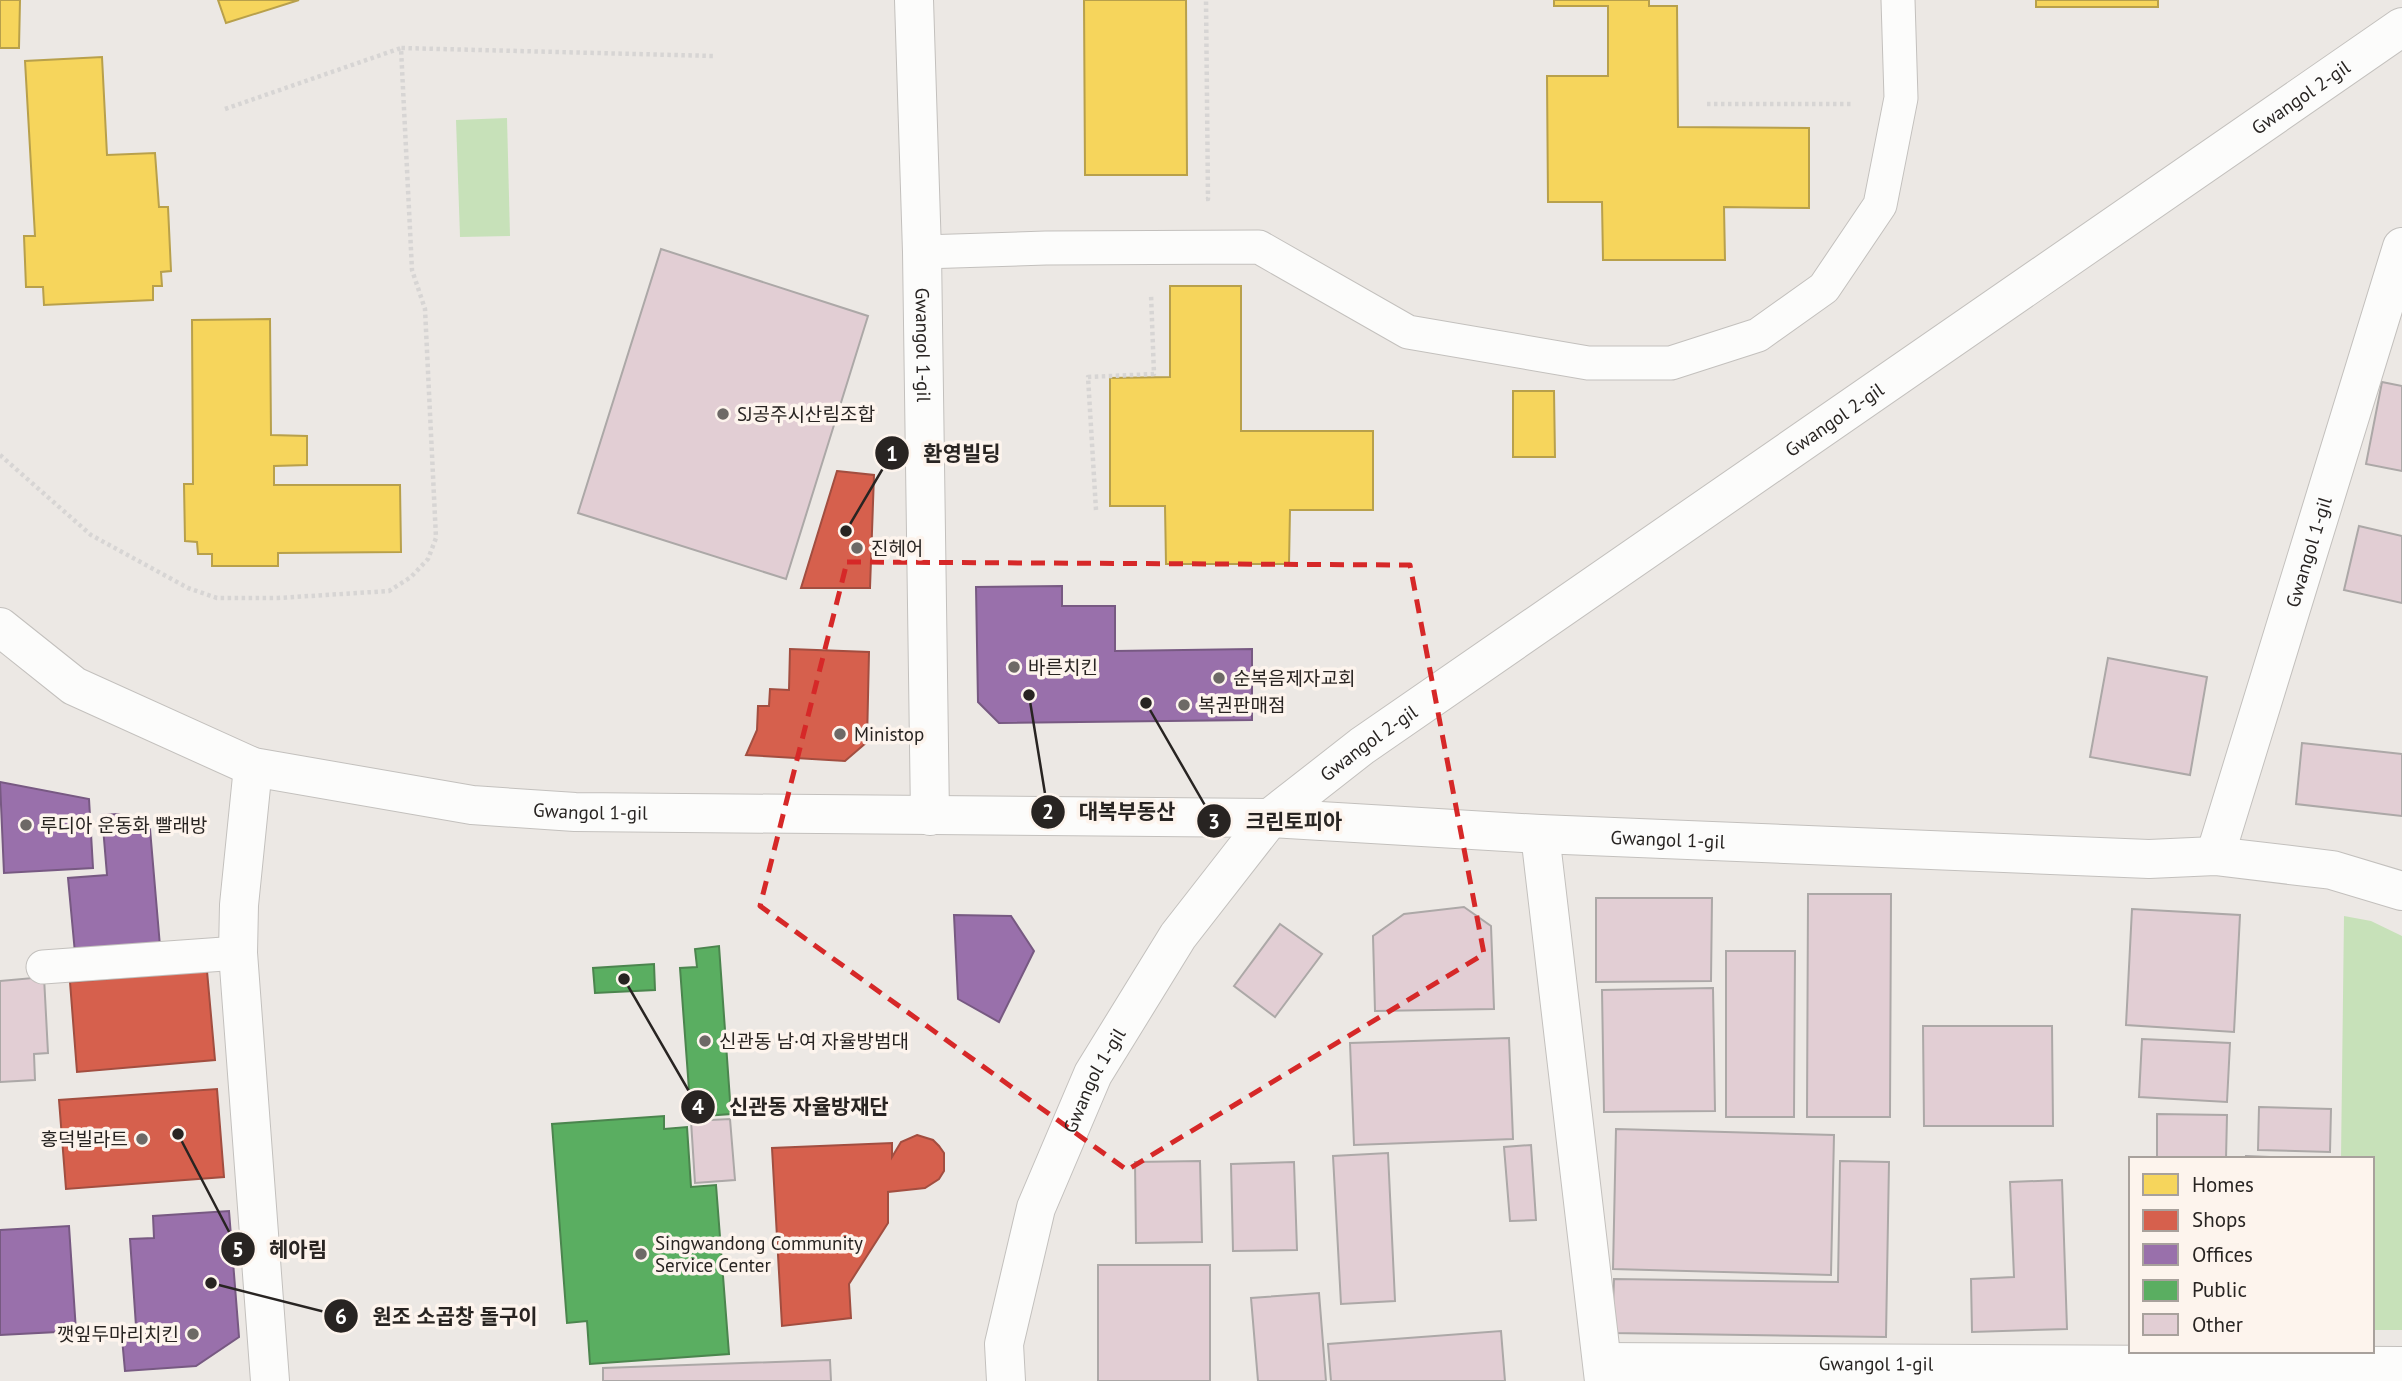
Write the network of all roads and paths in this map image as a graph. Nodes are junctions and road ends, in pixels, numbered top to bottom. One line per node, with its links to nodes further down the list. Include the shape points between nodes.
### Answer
1 (914, 0): 12 (street, Gwangol 1-gil)
2 (1206, 0): 10 (path, via 1208,199)
3 (1898, 0): 12 (lane, via 1900,98 1880,205 1824,288 1758,335 1671,363 1588,363 1408,332 1259,247)
4 (2402, 27): 19 (street, Gwangol 2-gil, via 1362,746)
5 (401, 48): 6 (path); 9 (path); 14 (path, via 412,270 425,309 436,538 428,559 411,577 389,591 217,597 188,588 91,535)
6 (714, 55)
7 (1707, 104): 8 (path)
8 (1858, 104)
9 (225, 109)
10 (1195, 199)
11 (2402, 247): 21 (street, Gwangol 1-gil)
12 (922, 252): 18 (street, Gwangol 1-gil)
13 (1150, 281): 15 (path, via 1154,374 1088,377)
14 (0, 455)
15 (1096, 510)
16 (0, 627): 17 (street, Gwangol 1-gil, via 74,686)
17 (253, 767): 18 (street, Gwangol 1-gil, via 472,805 575,812); 23 (street)
18 (930, 816): 19 (street, Gwangol 1-gil)
19 (1270, 818): 20 (street, Gwangol 1-gil); 28 (street, Gwangol 1-gil, via 1178,936 1093,1074 1036,1208 1004,1344)
20 (1540, 834): 21 (street, Gwangol 1-gil, via 2149,859); 26 (street, Gwangol 1-gil)
21 (2215, 856): 22 (street, Gwangol 1-gil, via 2332,870)
22 (2402, 891)
23 (238, 953): 24 (lane); 27 (street)
24 (43, 967)
25 (2402, 1366): 26 (street, Gwangol 1-gil)
26 (1603, 1372)
27 (270, 1381)
28 (1006, 1381)

